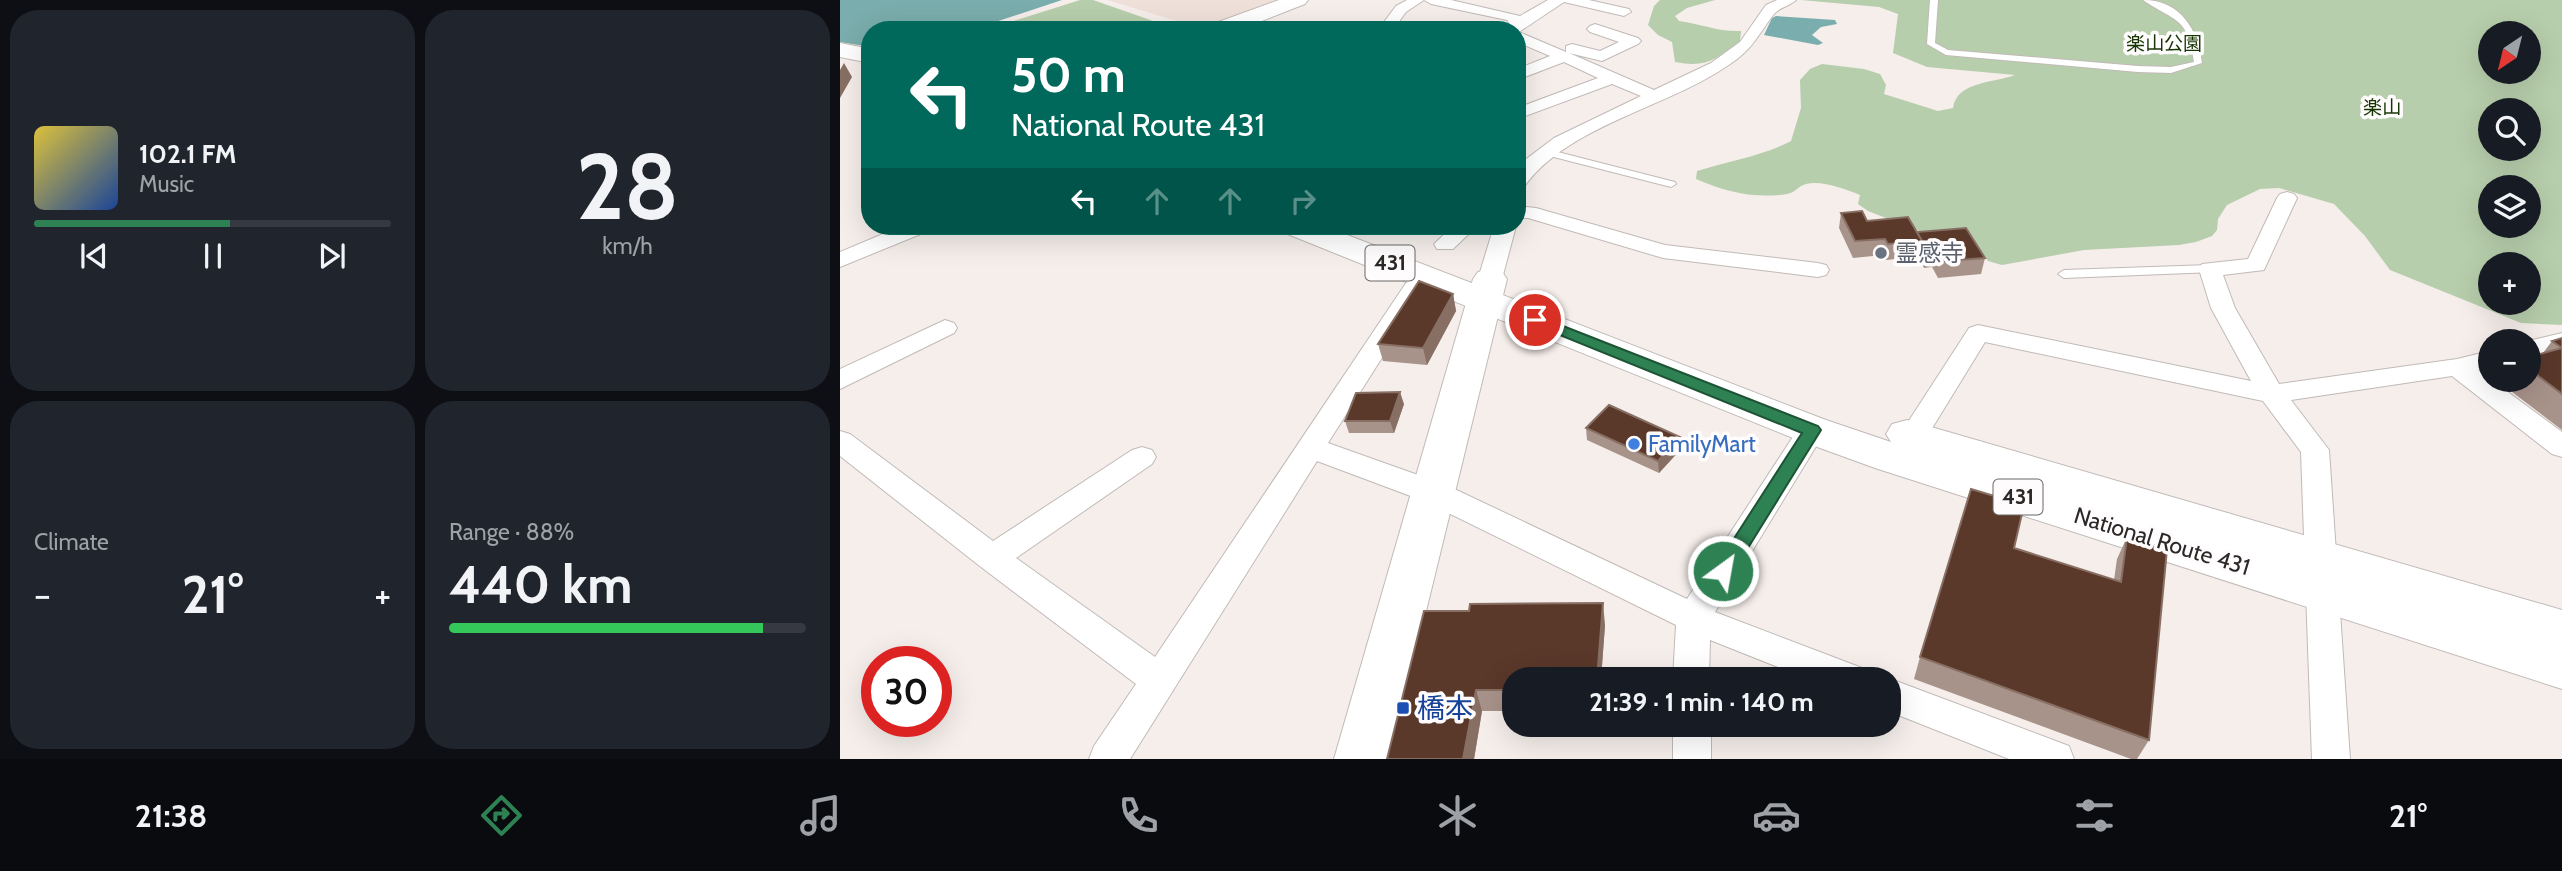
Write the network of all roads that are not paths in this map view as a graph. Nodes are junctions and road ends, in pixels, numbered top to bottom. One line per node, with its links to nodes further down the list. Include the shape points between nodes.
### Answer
1 (1298, 0): 10 (main road)
2 (1417, 0): 11 (street)
3 (1431, 0): 12 (street, via 1506,15)
4 (1558, 0): 13 (street)
5 (1569, 0): 9 (street)
6 (1789, 0): 24 (street, via 1771,8 1746,45 1717,66)
7 (1934, 0): 8 (lane, via 1931,44 1946,52 2138,69 2171,70 2198,63 2196,39 2177,13)
8 (2147, 0)
9 (1624, 12)
10 (1242, 21)
11 (1392, 21)
12 (1514, 21)
13 (1526, 23)
14 (1595, 29): 16 (street, via 1633,41 1602,56 1555,44)
15 (1526, 37): 16 (street)
16 (1542, 48): 19 (street)
17 (840, 50): 18 (main road)
18 (861, 54)
19 (1563, 57): 22 (street); 23 (street)
20 (840, 62): 21 (main road)
21 (861, 66)
22 (1526, 71)
23 (1612, 78): 24 (street); 25 (street)
24 (1654, 96): 26 (street)
25 (1526, 111)
26 (1546, 152): 27 (street); 28 (lane)
27 (1526, 170)
28 (1671, 184)
29 (2287, 198): 38 (street, via 2256,265)
30 (1526, 212): 39 (street, via 1662,251)
31 (899, 235): 37 (street)
32 (1323, 235): 42 (main road, National Route 431 / 431)
33 (1371, 235): 42 (main road, National Route 431 / 431)
34 (1454, 235): 36 (street)
35 (1502, 235): 42 (street)
36 (1445, 244)
37 (840, 260)
38 (2210, 269): 40 (lane); 49 (street, via 2223,308)
39 (1818, 270)
40 (2064, 274)
41 (1414, 288): 54 (street)
42 (1487, 289): 50 (main road, National Route 431 / 431); 51 (main road, National Route 431 / 431); 56 (main road)
43 (945, 328): 48 (street)
44 (2562, 341): 45 (street)
45 (2541, 346)
46 (2478, 362): 47 (street)
47 (2457, 367): 49 (street); 53 (street)
48 (840, 380)
49 (2272, 394): 51 (street, via 1978,334); 58 (street, via 2315,450)
50 (1812, 430): 58 (main road, National Route 431 / 431, via 1890,457); 59 (street)
51 (1913, 436): 58 (main road, National Route 431 / 431)
52 (840, 441): 57 (street)
53 (2562, 447)
54 (1311, 448): 56 (street); 64 (street)
55 (1142, 457): 57 (street)
56 (1435, 493): 59 (street); 68 (main road)
57 (992, 558): 64 (street)
58 (2320, 575): 60 (main road, National Route 431 / 431); 61 (main road, National Route 431 / 431); 71 (street)
59 (1693, 618): 62 (street); 63 (street)
60 (2562, 631)
61 (2562, 666)
62 (1691, 667)
63 (1818, 667)
64 (1159, 680): 67 (street)
65 (1901, 699): 70 (street)
66 (1692, 737): 69 (street)
67 (1108, 759)
68 (1362, 759)
69 (1692, 759)
70 (2055, 759)
71 (2331, 759)

